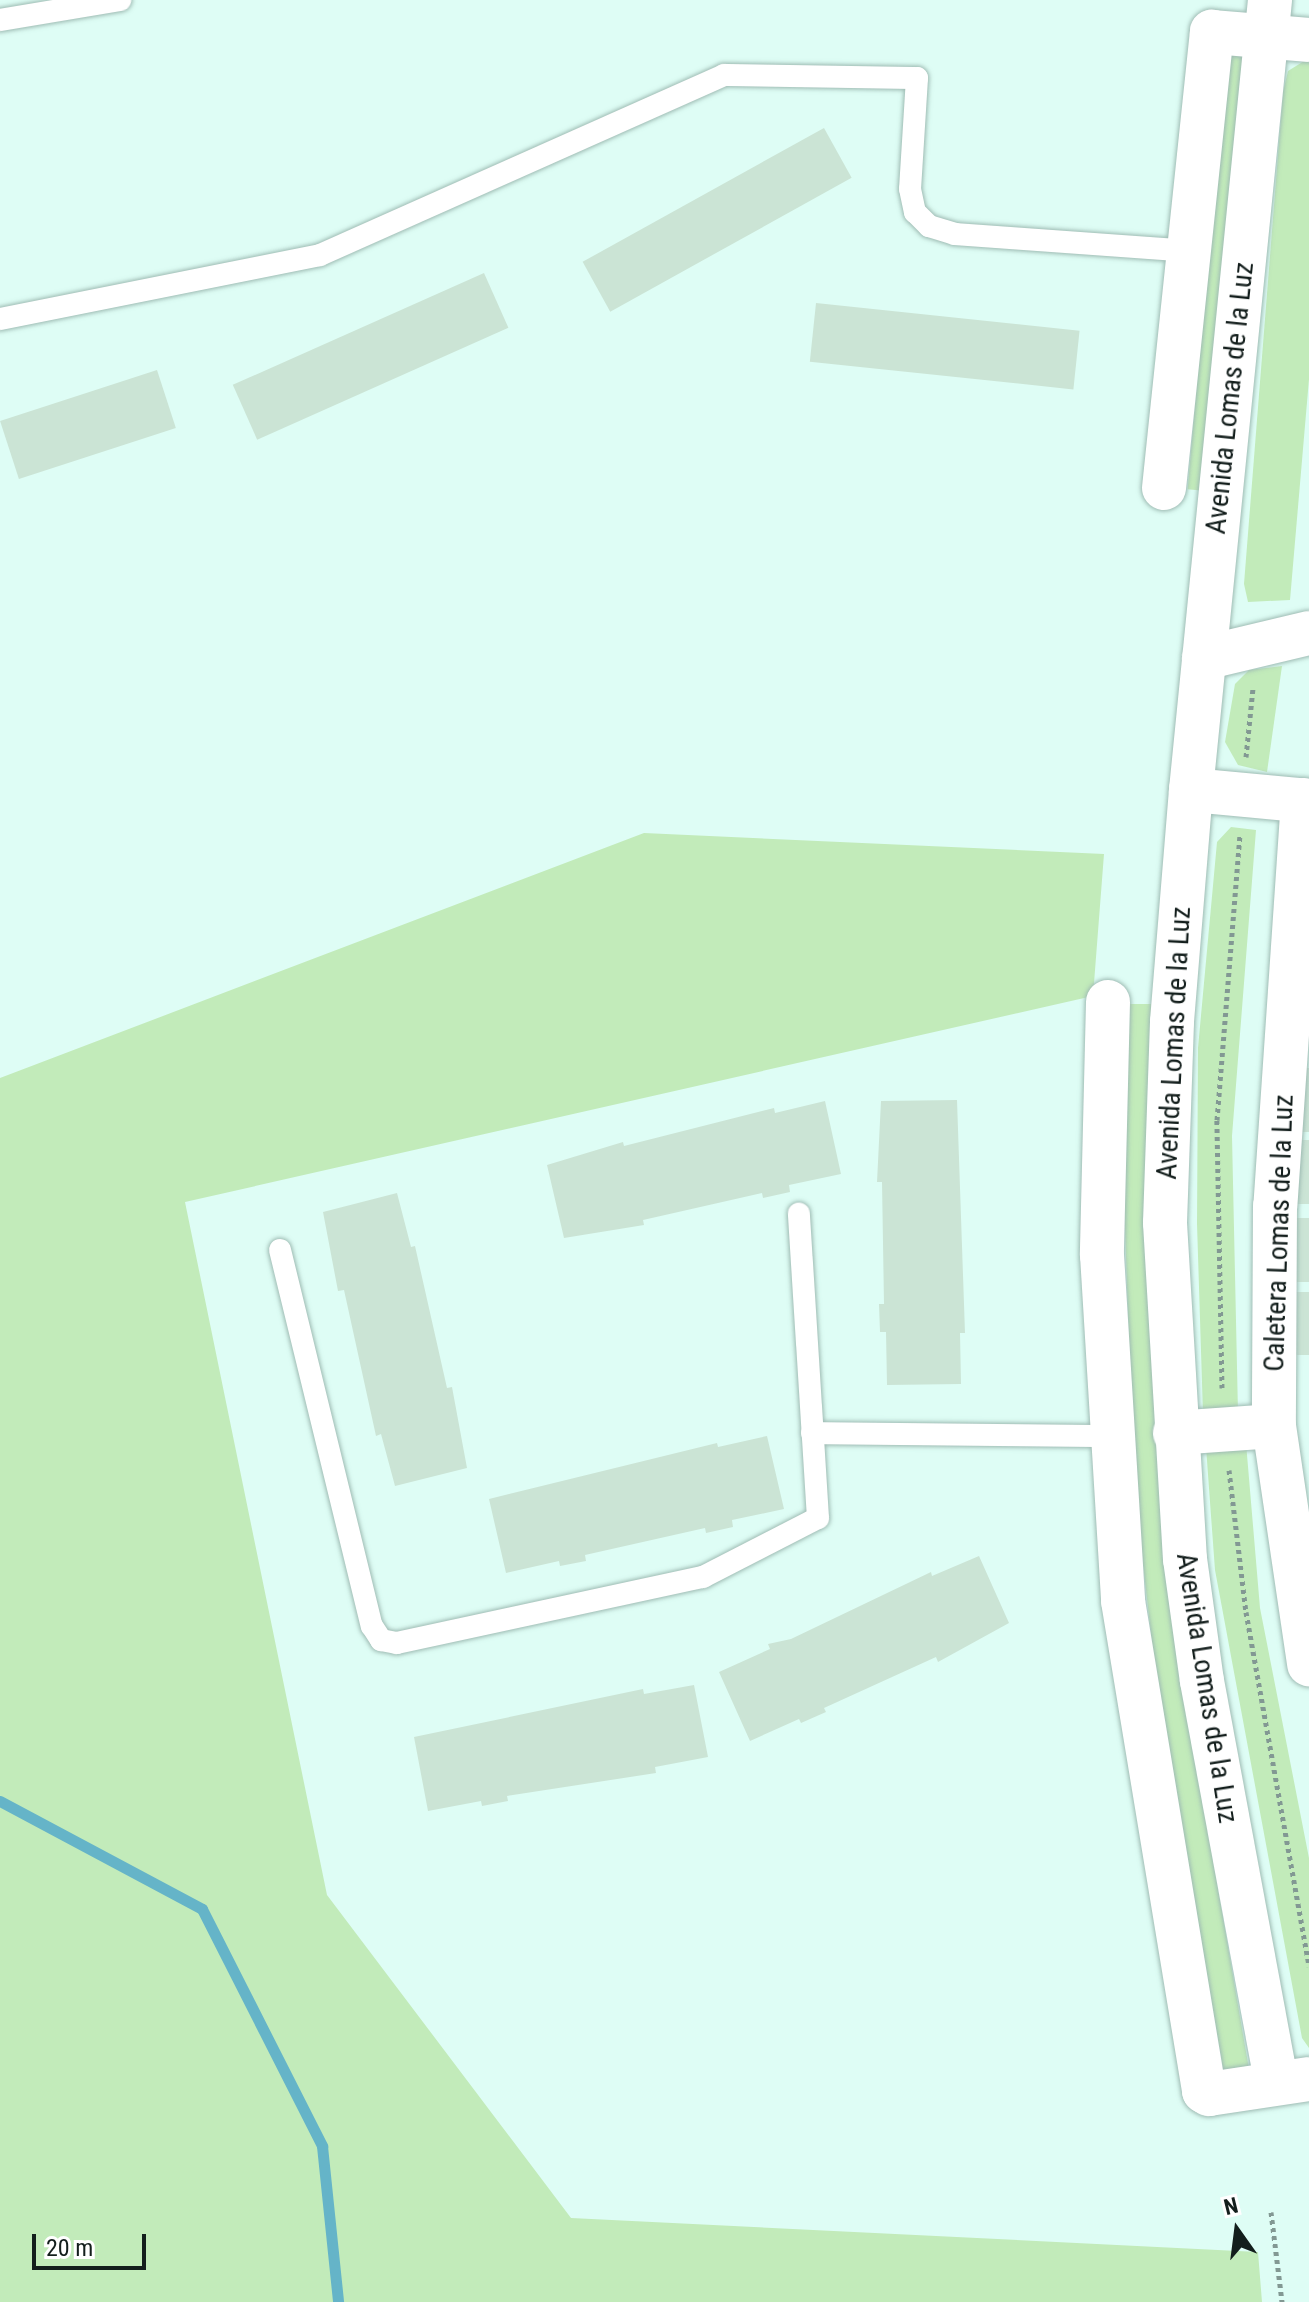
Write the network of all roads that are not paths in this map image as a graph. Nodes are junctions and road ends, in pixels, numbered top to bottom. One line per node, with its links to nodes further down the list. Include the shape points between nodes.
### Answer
1 (120, 0): 2 (lane)
2 (0, 20)
3 (1282, 25): 4 (street, Avenida Lomas de la Luz, via 1212,32); 8 (street, Avenida Lomas de la Luz)
4 (1190, 251): 5 (lane, via 955,234 929,226 915,212 910,189 917,78 724,75 320,255); 6 (street, Avenida Lomas de la Luz)
5 (0, 319)
6 (1164, 488)
7 (1308, 624): 8 (street)
8 (1204, 658): 9 (street, Avenida Lomas de la Luz)
9 (1191, 790): 10 (street); 16 (street, Avenida Lomas de la Luz, via 1167,1116 1165,1223)
10 (1306, 801): 14 (street, Caletera Lomas de la Luz, via 1275,1206)
11 (1108, 1002): 17 (street, via 1101,1185)
12 (799, 1214): 15 (lane)
13 (280, 1250): 15 (lane, via 372,1626 381,1640 397,1643 703,1577 818,1518)
14 (1274, 1426): 16 (street); 18 (street, Caletera Lomas de la Luz)
15 (812, 1433): 17 (lane)
16 (1175, 1433): 19 (street, Avenida Lomas de la Luz, via 1202,1681)
17 (1110, 1436): 19 (street, via 1135,1693 1206,2094)
18 (1309, 1664)
19 (1292, 2081)

